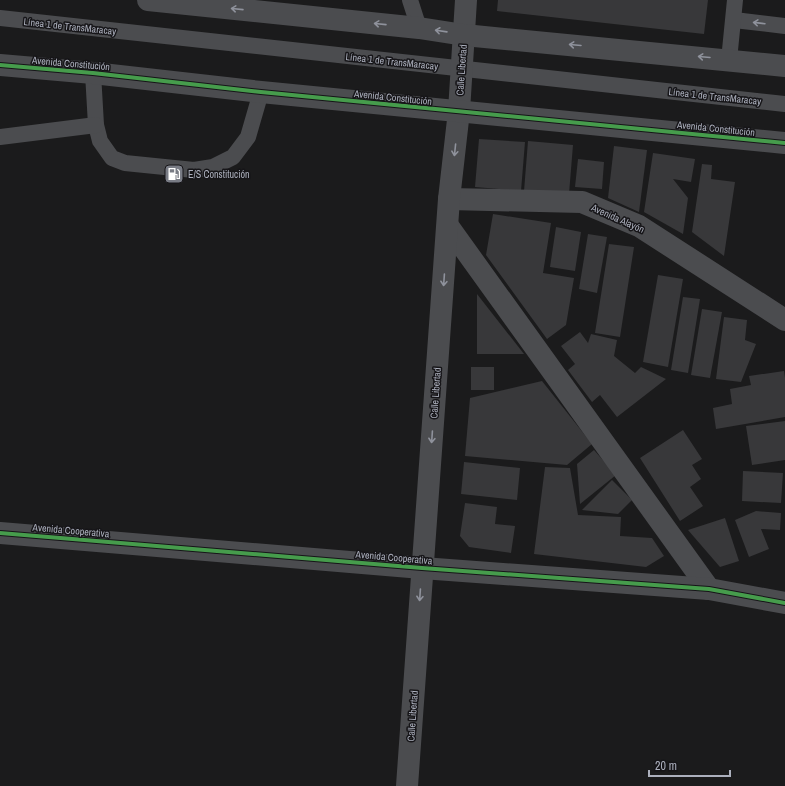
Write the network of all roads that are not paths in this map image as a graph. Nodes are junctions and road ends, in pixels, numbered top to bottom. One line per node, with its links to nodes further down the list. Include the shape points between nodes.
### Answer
1 (148, 0): 5 (street, one-way to 1)
2 (410, 0): 9 (lane)
3 (466, 0): 10 (street, Calle Libertad)
4 (735, 0): 7 (lane)
5 (266, 6): 9 (street, one-way to 5)
6 (0, 18): 14 (lane, Línea 1 de TransMaracay)
7 (734, 20): 8 (lane, one-way to 7); 11 (lane)
8 (785, 26)
9 (419, 28): 10 (street, one-way to 9)
10 (464, 35): 11 (street, one-way to 10); 14 (street, Calle Libertad)
11 (729, 60): 13 (street)
12 (0, 65): 15 (street, Avenida Constitución)
13 (785, 66)
14 (461, 69): 17 (lane, Línea 1 de TransMaracay); 18 (street, Calle Libertad)
15 (93, 73): 16 (street, Avenida Constitución); 19 (lane)
16 (261, 92): 18 (street, Avenida Constitución); 19 (lane, via 248,137 233,157 213,167 194,170 125,163 112,158 100,141)
17 (785, 104)
18 (459, 111): 21 (street, Avenida Constitución); 22 (street, Calle Libertad, one-way to 22)
19 (96, 124): 20 (lane)
20 (0, 137)
21 (785, 143)
22 (449, 199): 23 (street, Calle Libertad); 24 (street, Avenida Alayón, via 582,202 639,226)
23 (448, 226): 26 (street, Calle Libertad, one-way to 26); 27 (street)
24 (785, 320)
25 (0, 533): 26 (street, Avenida Cooperativa)
26 (422, 568): 27 (street, Avenida Cooperativa); 29 (street, Calle Libertad, one-way to 29)
27 (709, 589): 28 (street, Avenida Cooperativa)
28 (785, 603)
29 (407, 786)

